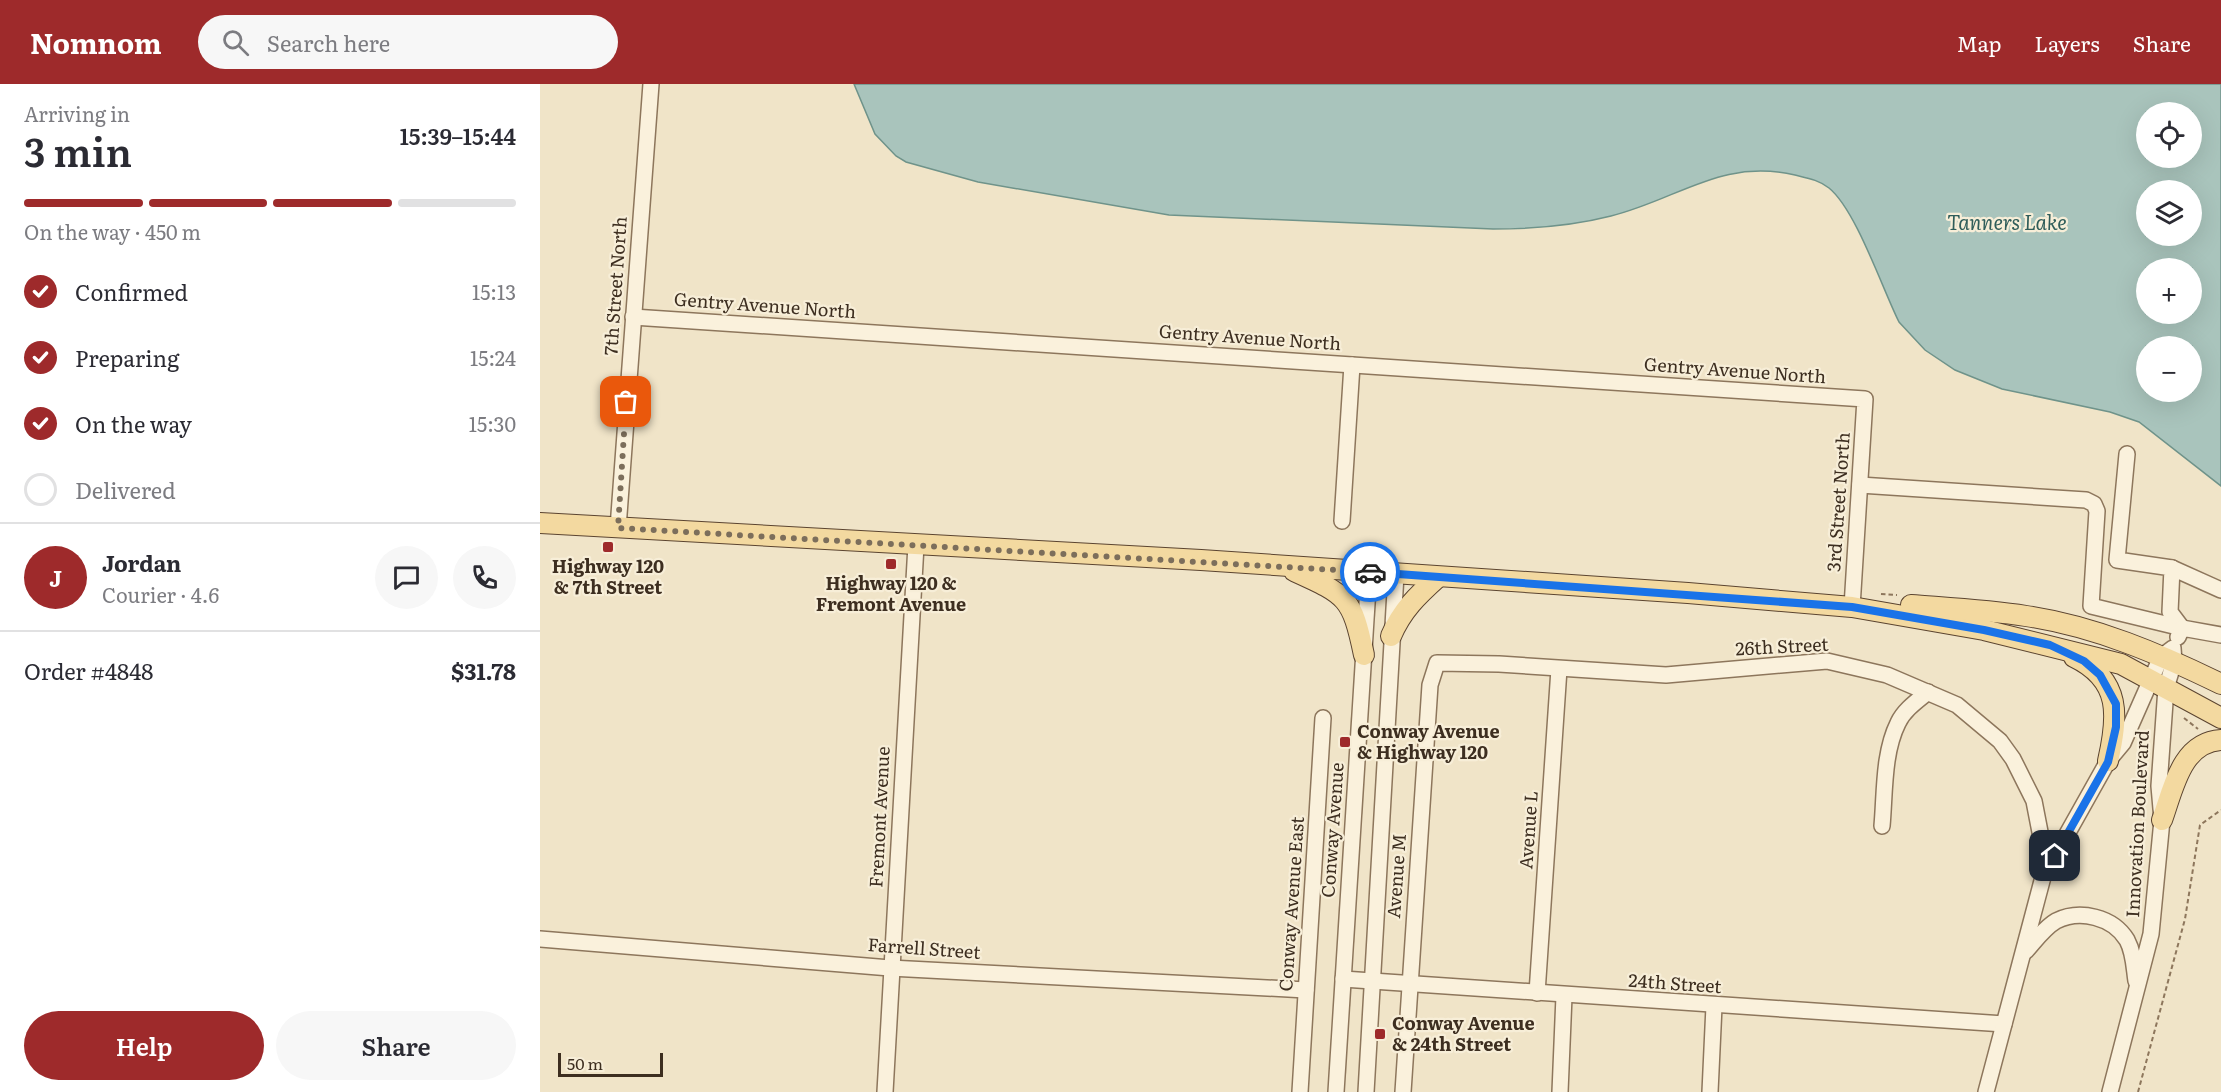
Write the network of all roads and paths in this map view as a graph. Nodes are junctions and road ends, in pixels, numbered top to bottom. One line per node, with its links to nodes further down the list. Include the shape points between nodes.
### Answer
1 (651, 84): 2 (street, 7th Street North)
2 (633, 317): 3 (street, Gentry Avenue North); 9 (street, 7th Street North)
3 (1352, 365): 4 (street, Gentry Avenue North); 7 (street)
4 (1865, 399): 6 (street, 3rd Street North)
5 (2127, 454): 12 (street, via 2117,560)
6 (1860, 485): 17 (street, 3rd Street North); 18 (street, via 2086,500 2097,511 2091,606)
7 (1342, 521)
8 (540, 523): 9 (main road)
9 (618, 528): 10 (main road)
10 (916, 545): 11 (main road); 41 (street, Fremont Avenue)
11 (1284, 566): 13 (main road); 22 (main road, via 1344,597 1355,617)
12 (2172, 568): 16 (street); 18 (street, via 2170,612)
13 (1369, 572): 14 (main road); 22 (street, Conway Avenue)
14 (1396, 574): 15 (main road); 20 (street)
15 (1438, 577): 17 (main road); 20 (main road, via 1400,616)
16 (2221, 590)
17 (1852, 607): 21 (main road); 23 (main road, via 1887,603 2027,616)
18 (2182, 628): 19 (street); 23 (street, Innovation Boulevard)
19 (2221, 635)
20 (1391, 636): 43 (street)
21 (2050, 645): 26 (main road, via 2121,664); 34 (main road, via 2084,661 2100,675 2116,704 2116,727)
22 (1364, 655): 42 (street, Conway Avenue)
23 (2169, 656): 26 (street, Innovation Boulevard); 27 (main road)
24 (1437, 663): 25 (street, 26th Street); 44 (street, Avenue M, via 1430,685)
25 (1559, 669): 28 (street, 26th Street, via 1666,675 1827,661 1887,675); 47 (street, Avenue L)
26 (2158, 684): 31 (main road); 34 (street, Innovation Boulevard); 36 (street, Innovation Boulevard)
27 (2221, 684)
28 (1928, 692): 37 (street, via 1898,723 1888,758); 38 (street, 26th Street, via 1957,705 1980,723 2013,759 2034,801)
29 (2184, 711): 32 (path, via 2184,720)
30 (1323, 718): 45 (street, Conway Avenue East)
31 (2221, 718)
32 (2200, 730)
33 (2221, 740): 36 (main road, via 2199,748 2186,760 2175,779)
34 (2108, 762): 38 (street, Innovation Boulevard)
35 (2221, 810): 60 (path, via 2200,825 2186,919)
36 (2162, 820): 46 (street, Innovation Boulevard, via 2151,934)
37 (1882, 826)
38 (2043, 877): 40 (street, Innovation Boulevard)
39 (540, 939): 41 (street, Farrell Street)
40 (2023, 954): 46 (street, via 2054,922 2069,916 2098,917 2126,939); 50 (street, Innovation Boulevard)
41 (890, 968): 45 (street, Farrell Street); 51 (street, Fremont Avenue)
42 (1343, 979): 43 (street, 24th Street); 53 (street, Conway Avenue)
43 (1372, 981): 44 (street, 24th Street); 54 (street)
44 (1409, 984): 47 (street, 24th Street); 55 (street, Avenue M)
45 (1306, 990): 52 (street, Conway Avenue East)
46 (2137, 990): 59 (street, Innovation Boulevard)
47 (1538, 993): 48 (street, 24th Street)
48 (1564, 996): 49 (street, 24th Street); 56 (street)
49 (1714, 1006): 50 (street, 24th Street); 57 (street)
50 (2004, 1024): 58 (street, Innovation Boulevard)
51 (885, 1092)
52 (1300, 1092)
53 (1336, 1092)
54 (1366, 1092)
55 (1403, 1092)
56 (1560, 1092)
57 (1710, 1092)
58 (1986, 1092)
59 (2110, 1092)
60 (2138, 1092)

